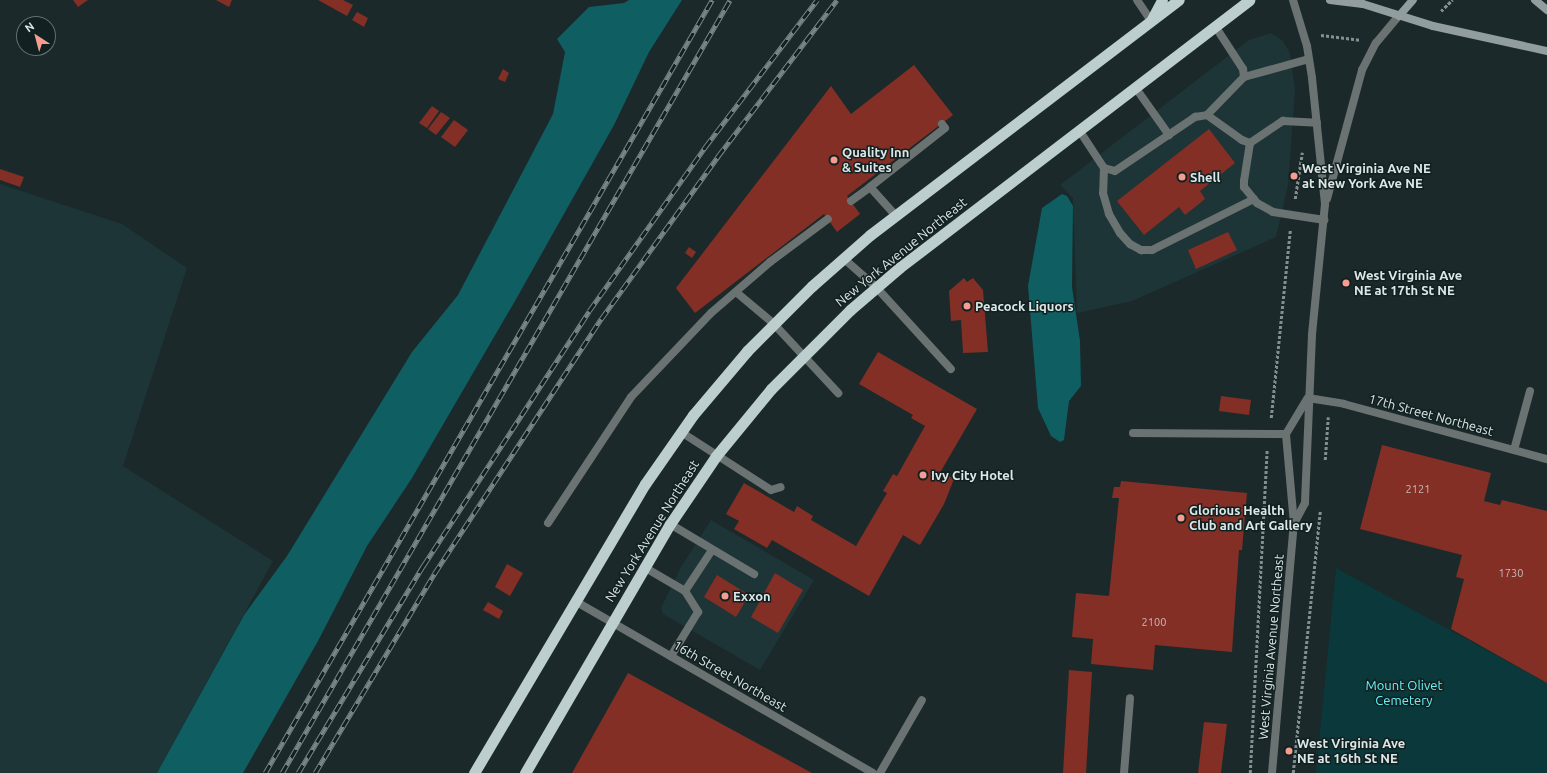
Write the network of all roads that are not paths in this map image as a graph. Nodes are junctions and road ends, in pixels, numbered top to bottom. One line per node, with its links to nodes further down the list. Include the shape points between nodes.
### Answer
1 (1137, 0): 11 (street)
2 (1162, 0): 11 (highway)
3 (1179, 0): 11 (highway)
4 (1249, 0): 12 (highway, New York Avenue Northeast)
5 (1293, 0): 14 (street, West Virginia Avenue Northeast)
6 (1330, 0): 10 (main road, via 1363,4)
7 (1413, 0): 10 (main road)
8 (1536, 0): 9 (main road)
9 (1547, 10)
10 (1399, 16): 13 (main road); 27 (street, West Virginia Avenue Northeast, via 1376,43 1362,70)
11 (1151, 21): 28 (highway)
12 (1215, 26): 15 (street, via 1243,69); 16 (highway, New York Avenue Northeast)
13 (1547, 51)
14 (1309, 59): 15 (street); 18 (street, West Virginia Avenue Northeast)
15 (1244, 77): 17 (street)
16 (1135, 87): 20 (highway, New York Avenue Northeast); 21 (street)
17 (1207, 115): 21 (street, via 1195,117); 22 (street)
18 (1317, 123): 22 (street, via 1283,121); 27 (street, West Virginia Avenue Northeast)
19 (942, 124): 24 (street, via 945,128)
20 (1079, 130): 23 (street); 32 (highway, New York Avenue Northeast)
21 (1169, 135): 23 (street, via 1115,172)
22 (1250, 143): 25 (street, via 1244,187)
23 (1104, 168): 25 (street, via 1102,193 1109,214 1120,233 1130,244 1141,250 1152,250)
24 (870, 187): 26 (street); 28 (street)
25 (1254, 199): 30 (street, via 1273,212)
26 (851, 201)
27 (1325, 204): 30 (street, West Virginia Avenue Northeast)
28 (895, 215): 31 (highway)
29 (828, 219): 33 (street, via 770,262)
30 (1324, 220): 39 (street, West Virginia Avenue Northeast)
31 (843, 258): 32 (street); 34 (highway)
32 (876, 287): 35 (highway, New York Avenue Northeast); 36 (street)
33 (736, 292): 34 (street); 47 (street, via 711,313 631,397)
34 (773, 323): 35 (street); 40 (highway, via 719,383)
35 (802, 356): 38 (street); 44 (highway, New York Avenue Northeast)
36 (951, 369)
37 (1530, 391): 43 (street)
38 (838, 394)
39 (1308, 398): 42 (street, West Virginia Avenue Northeast); 43 (street, 17th Street Northeast, via 1344,404); 49 (street, West Virginia Avenue Northeast, via 1305,503)
40 (681, 432): 44 (street); 54 (highway, via 645,484)
41 (1132, 433): 42 (street)
42 (1286, 434): 49 (street, West Virginia Avenue Northeast)
43 (1514, 450): 45 (street, 17th Street Northeast)
44 (716, 456): 46 (street, via 771,490); 48 (highway, New York Avenue Northeast)
45 (1547, 459)
46 (781, 487)
47 (548, 523)
48 (670, 524): 50 (street); 51 (highway, New York Avenue Northeast)
49 (1294, 524): 64 (street, West Virginia Avenue Northeast)
50 (712, 550): 52 (street); 53 (street)
51 (644, 567): 53 (street); 55 (highway, New York Avenue Northeast)
52 (754, 574)
53 (685, 591): 56 (street, via 698,612)
54 (575, 601): 55 (street, 16th Street Northeast); 59 (highway)
55 (612, 622): 56 (street, 16th Street Northeast); 60 (highway, New York Avenue Northeast)
56 (671, 656): 61 (street, 16th Street Northeast)
57 (1130, 698): 63 (street)
58 (922, 700): 62 (street)
59 (474, 773)
60 (525, 773)
61 (873, 773)
62 (880, 773)
63 (1124, 773)
64 (1272, 773)

